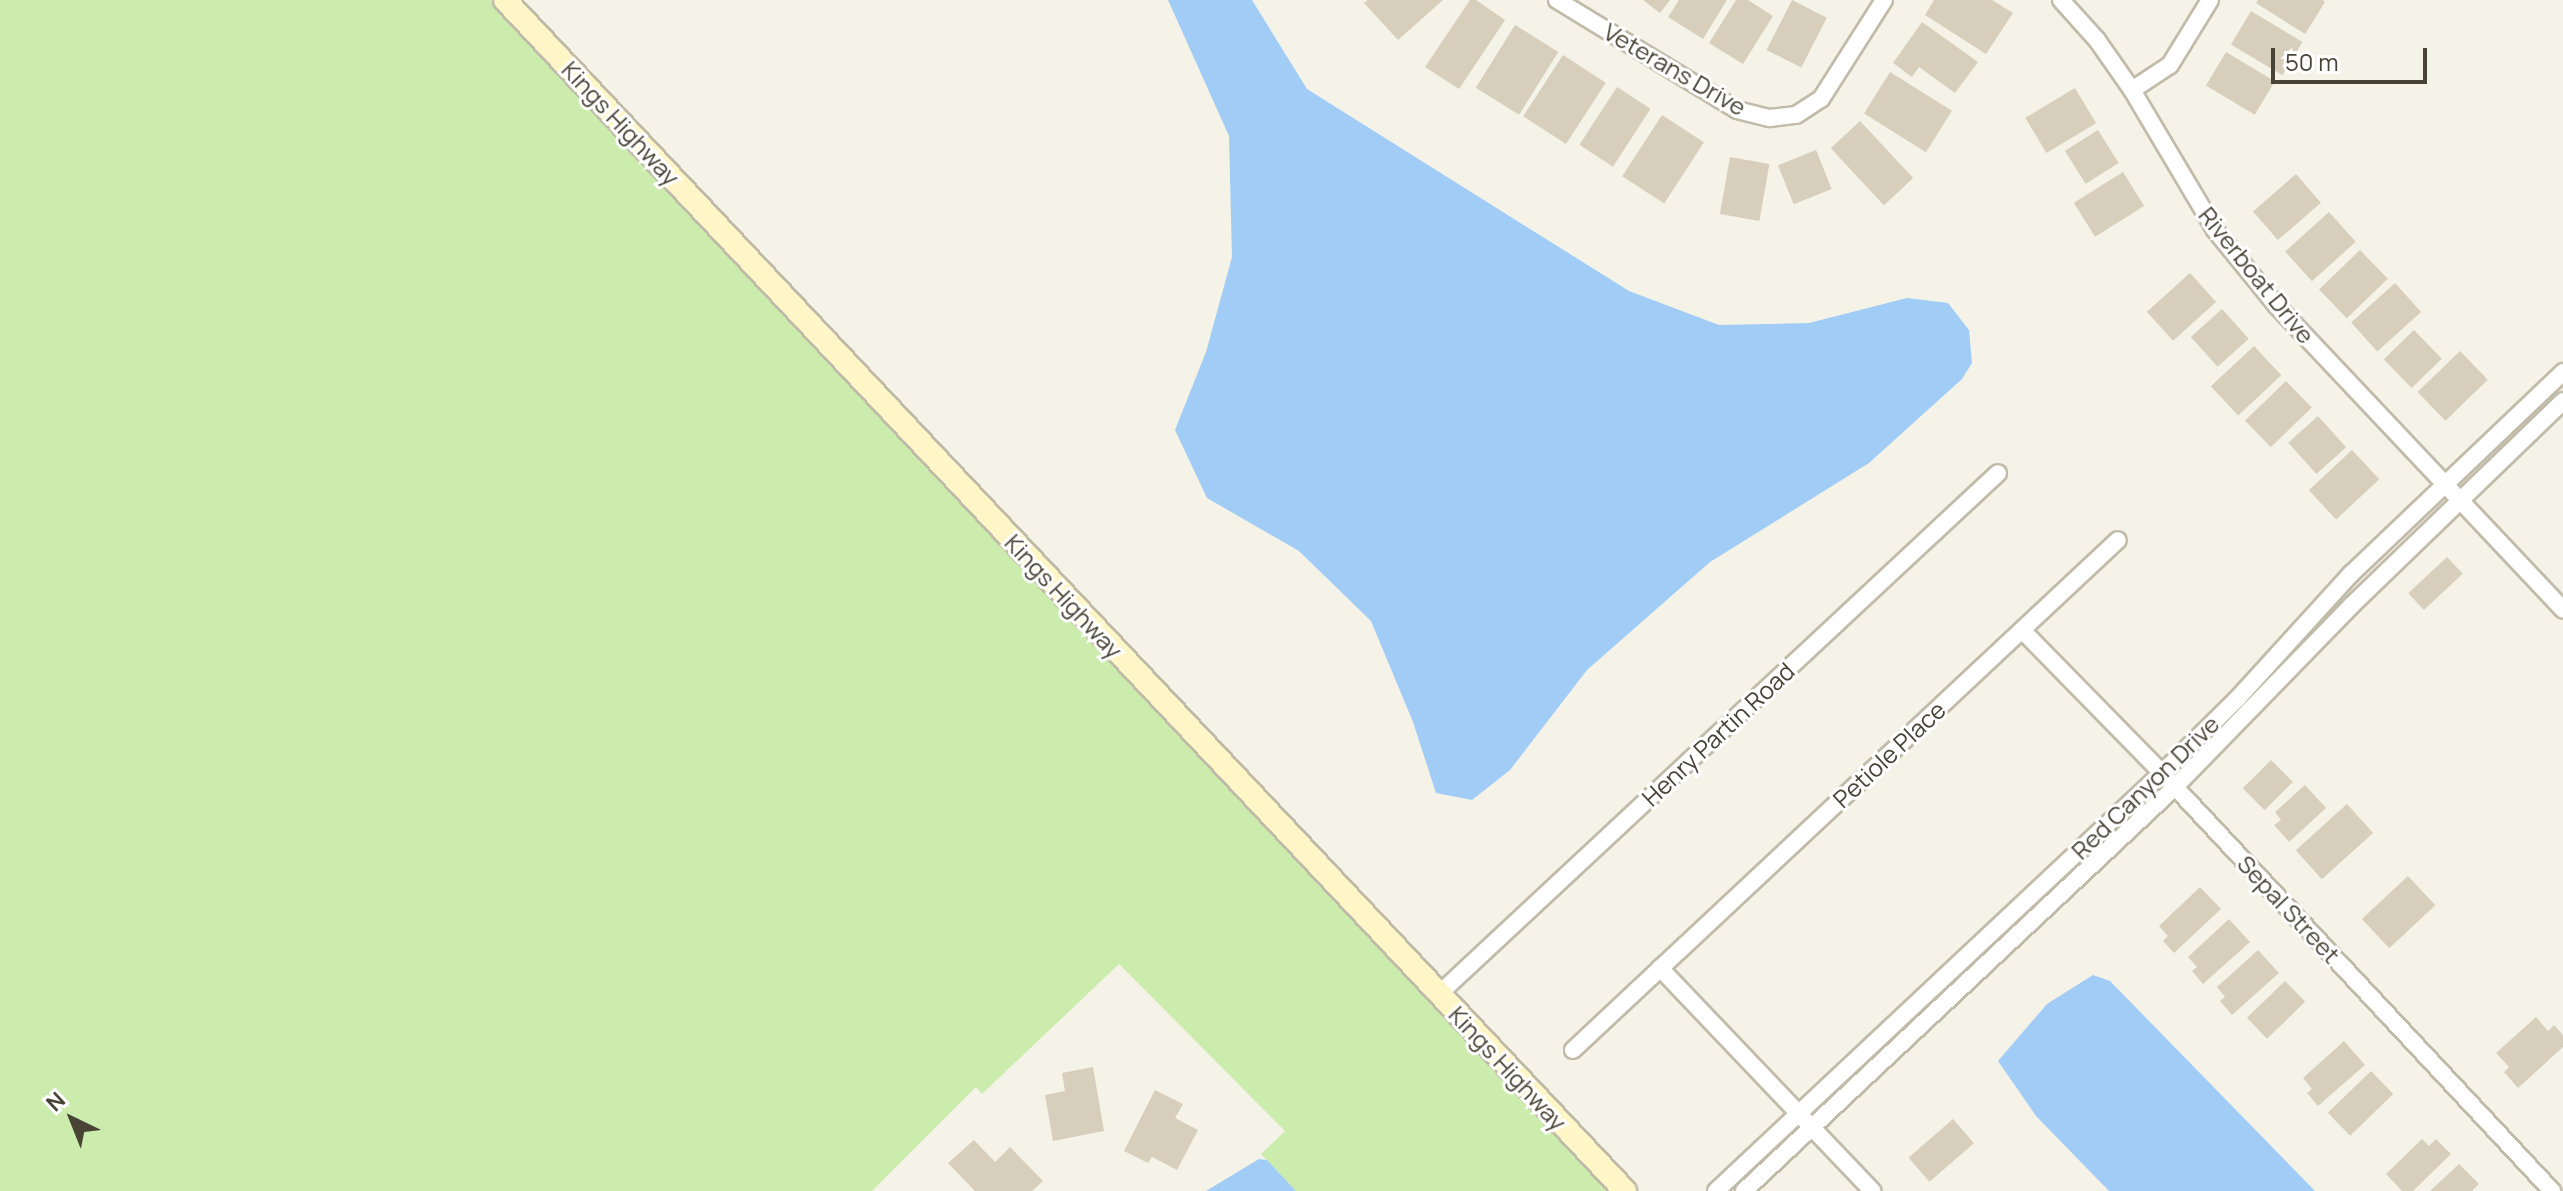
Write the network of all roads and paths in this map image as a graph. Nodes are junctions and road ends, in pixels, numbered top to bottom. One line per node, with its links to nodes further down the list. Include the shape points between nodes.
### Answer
1 (505, 0): 17 (street, Kings Highway)
2 (1557, 0): 3 (street, Veterans Drive, via 1737,110 1770,118 1796,115 1821,99)
3 (1884, 0)
4 (2061, 0): 6 (street, Riverboat Drive)
5 (2210, 0): 6 (street, via 2170,65)
6 (2132, 90): 10 (street, Riverboat Drive, via 2215,230 2277,306)
7 (2563, 372): 10 (street, Red Canyon Drive)
8 (2563, 401): 10 (street, Red Canyon Drive)
9 (1998, 473): 17 (street, Henry Partin Road)
10 (2452, 491): 12 (street, Riverboat Drive); 14 (street, Red Canyon Drive, via 2351,574); 15 (street, Red Canyon Drive)
11 (2118, 540): 13 (street, Petiole Place)
12 (2563, 610)
13 (2022, 630): 14 (street, Sepal Street); 16 (street, Petiole Place)
14 (2162, 773): 15 (street, Sepal Street); 19 (street, Red Canyon Drive)
15 (2175, 787): 19 (street, Red Canyon Drive); 24 (street, Sepal Street)
16 (1660, 968): 18 (street, Petiole Place); 19 (street)
17 (1439, 994): 20 (street, Kings Highway)
18 (1573, 1050)
19 (1806, 1120): 21 (street, Red Canyon Drive); 22 (street, Red Canyon Drive); 23 (street)
20 (1625, 1191)
21 (1716, 1191)
22 (1744, 1191)
23 (1872, 1191)
24 (2552, 1191)

